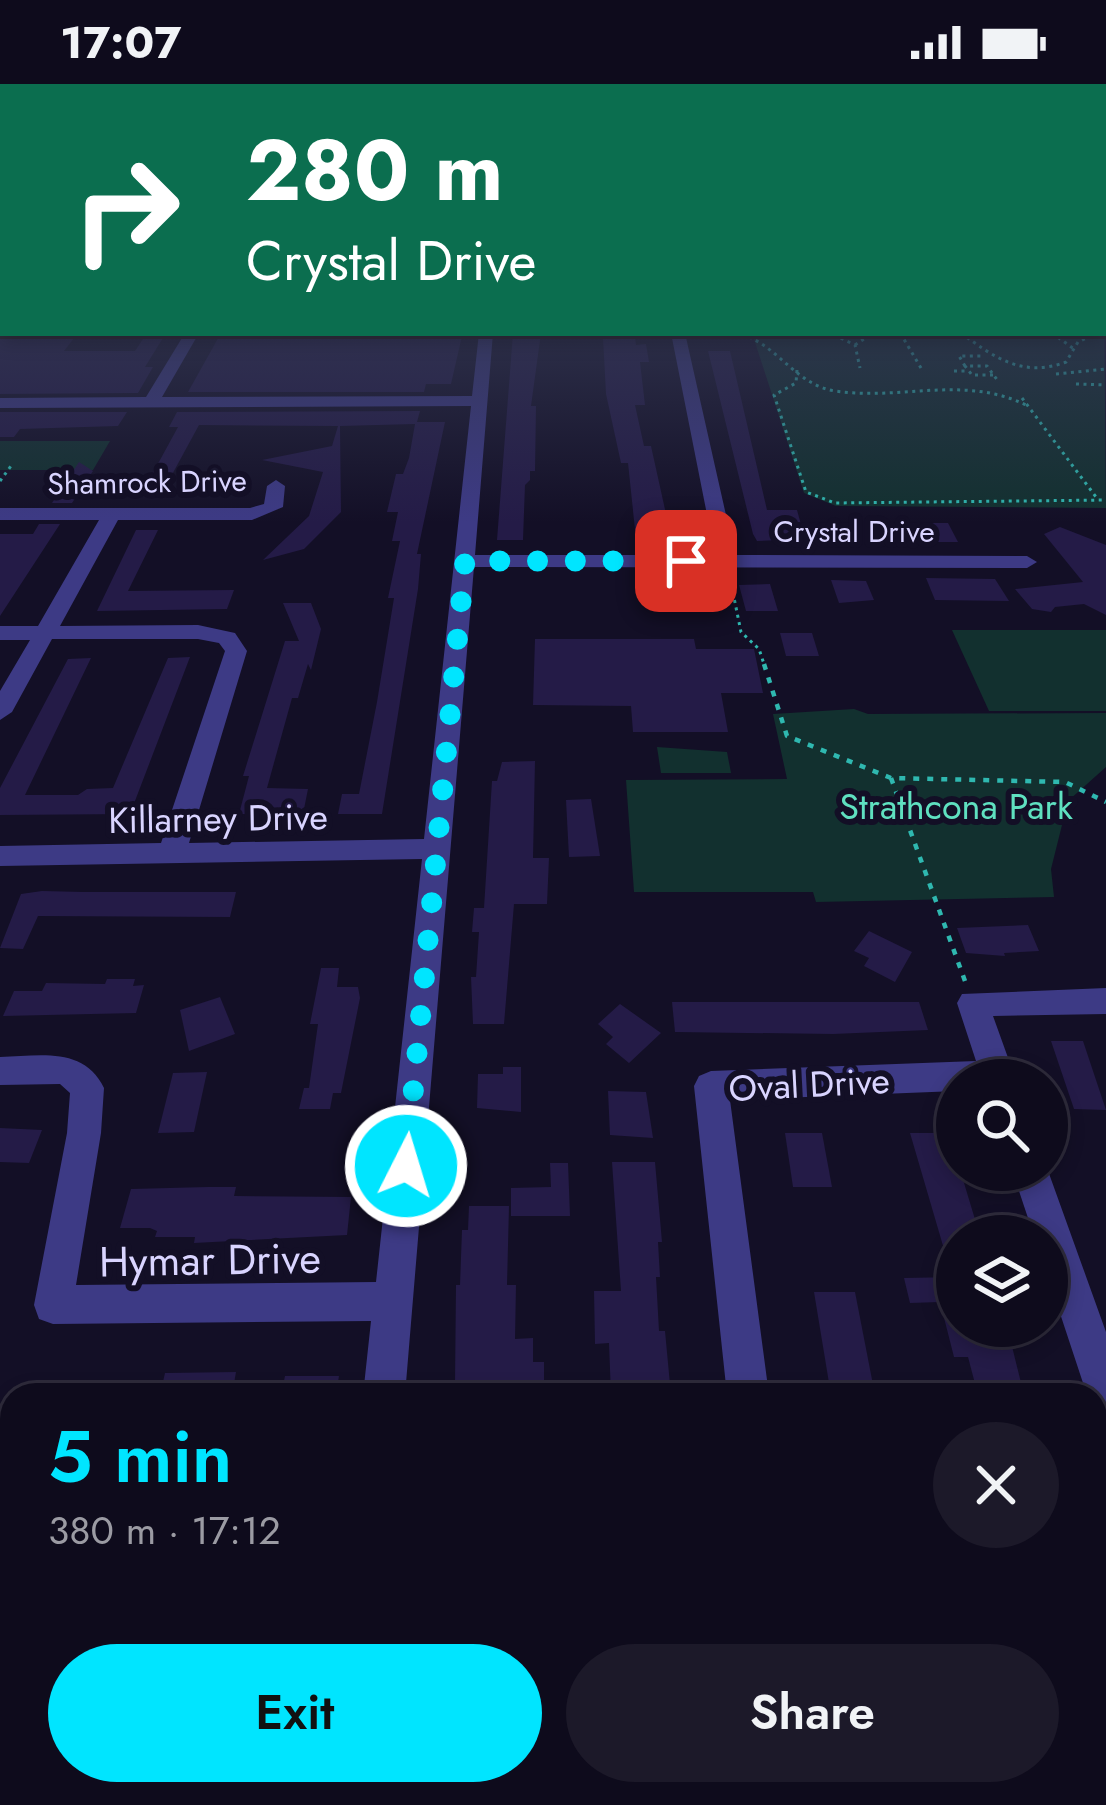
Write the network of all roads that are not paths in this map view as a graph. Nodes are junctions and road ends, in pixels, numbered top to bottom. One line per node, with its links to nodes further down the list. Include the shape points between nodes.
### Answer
1 (175, 362): 5 (street)
2 (483, 362): 4 (street)
3 (684, 362): 11 (street)
4 (478, 401): 5 (street); 10 (street)
5 (151, 402): 6 (street)
6 (0, 403)
7 (276, 486): 9 (street, Shamrock Drive, via 273,506 252,514)
8 (0, 514): 9 (street, Shamrock Drive)
9 (112, 514): 14 (street)
10 (465, 561): 11 (street, Crystal Drive); 16 (street)
11 (726, 561): 12 (street, Crystal Drive)
12 (1028, 562)
13 (0, 633): 14 (street)
14 (45, 633): 15 (street); 18 (street, via 198,632 227,638 236,651)
15 (0, 712)
16 (437, 849): 18 (street, Killarney Drive); 24 (street)
17 (0, 856): 18 (street, Killarney Drive)
18 (171, 856)
19 (1106, 1001): 20 (street, via 973,1003)
20 (992, 1059)
21 (0, 1070): 24 (street, Hymar Drive, via 67,1070 87,1088 53,1305)
22 (936, 1079): 26 (street, Oval Drive, via 712,1086)
23 (1037, 1191): 27 (street)
24 (393, 1301): 25 (street)
25 (385, 1383)
26 (747, 1383)
27 (1104, 1383)

